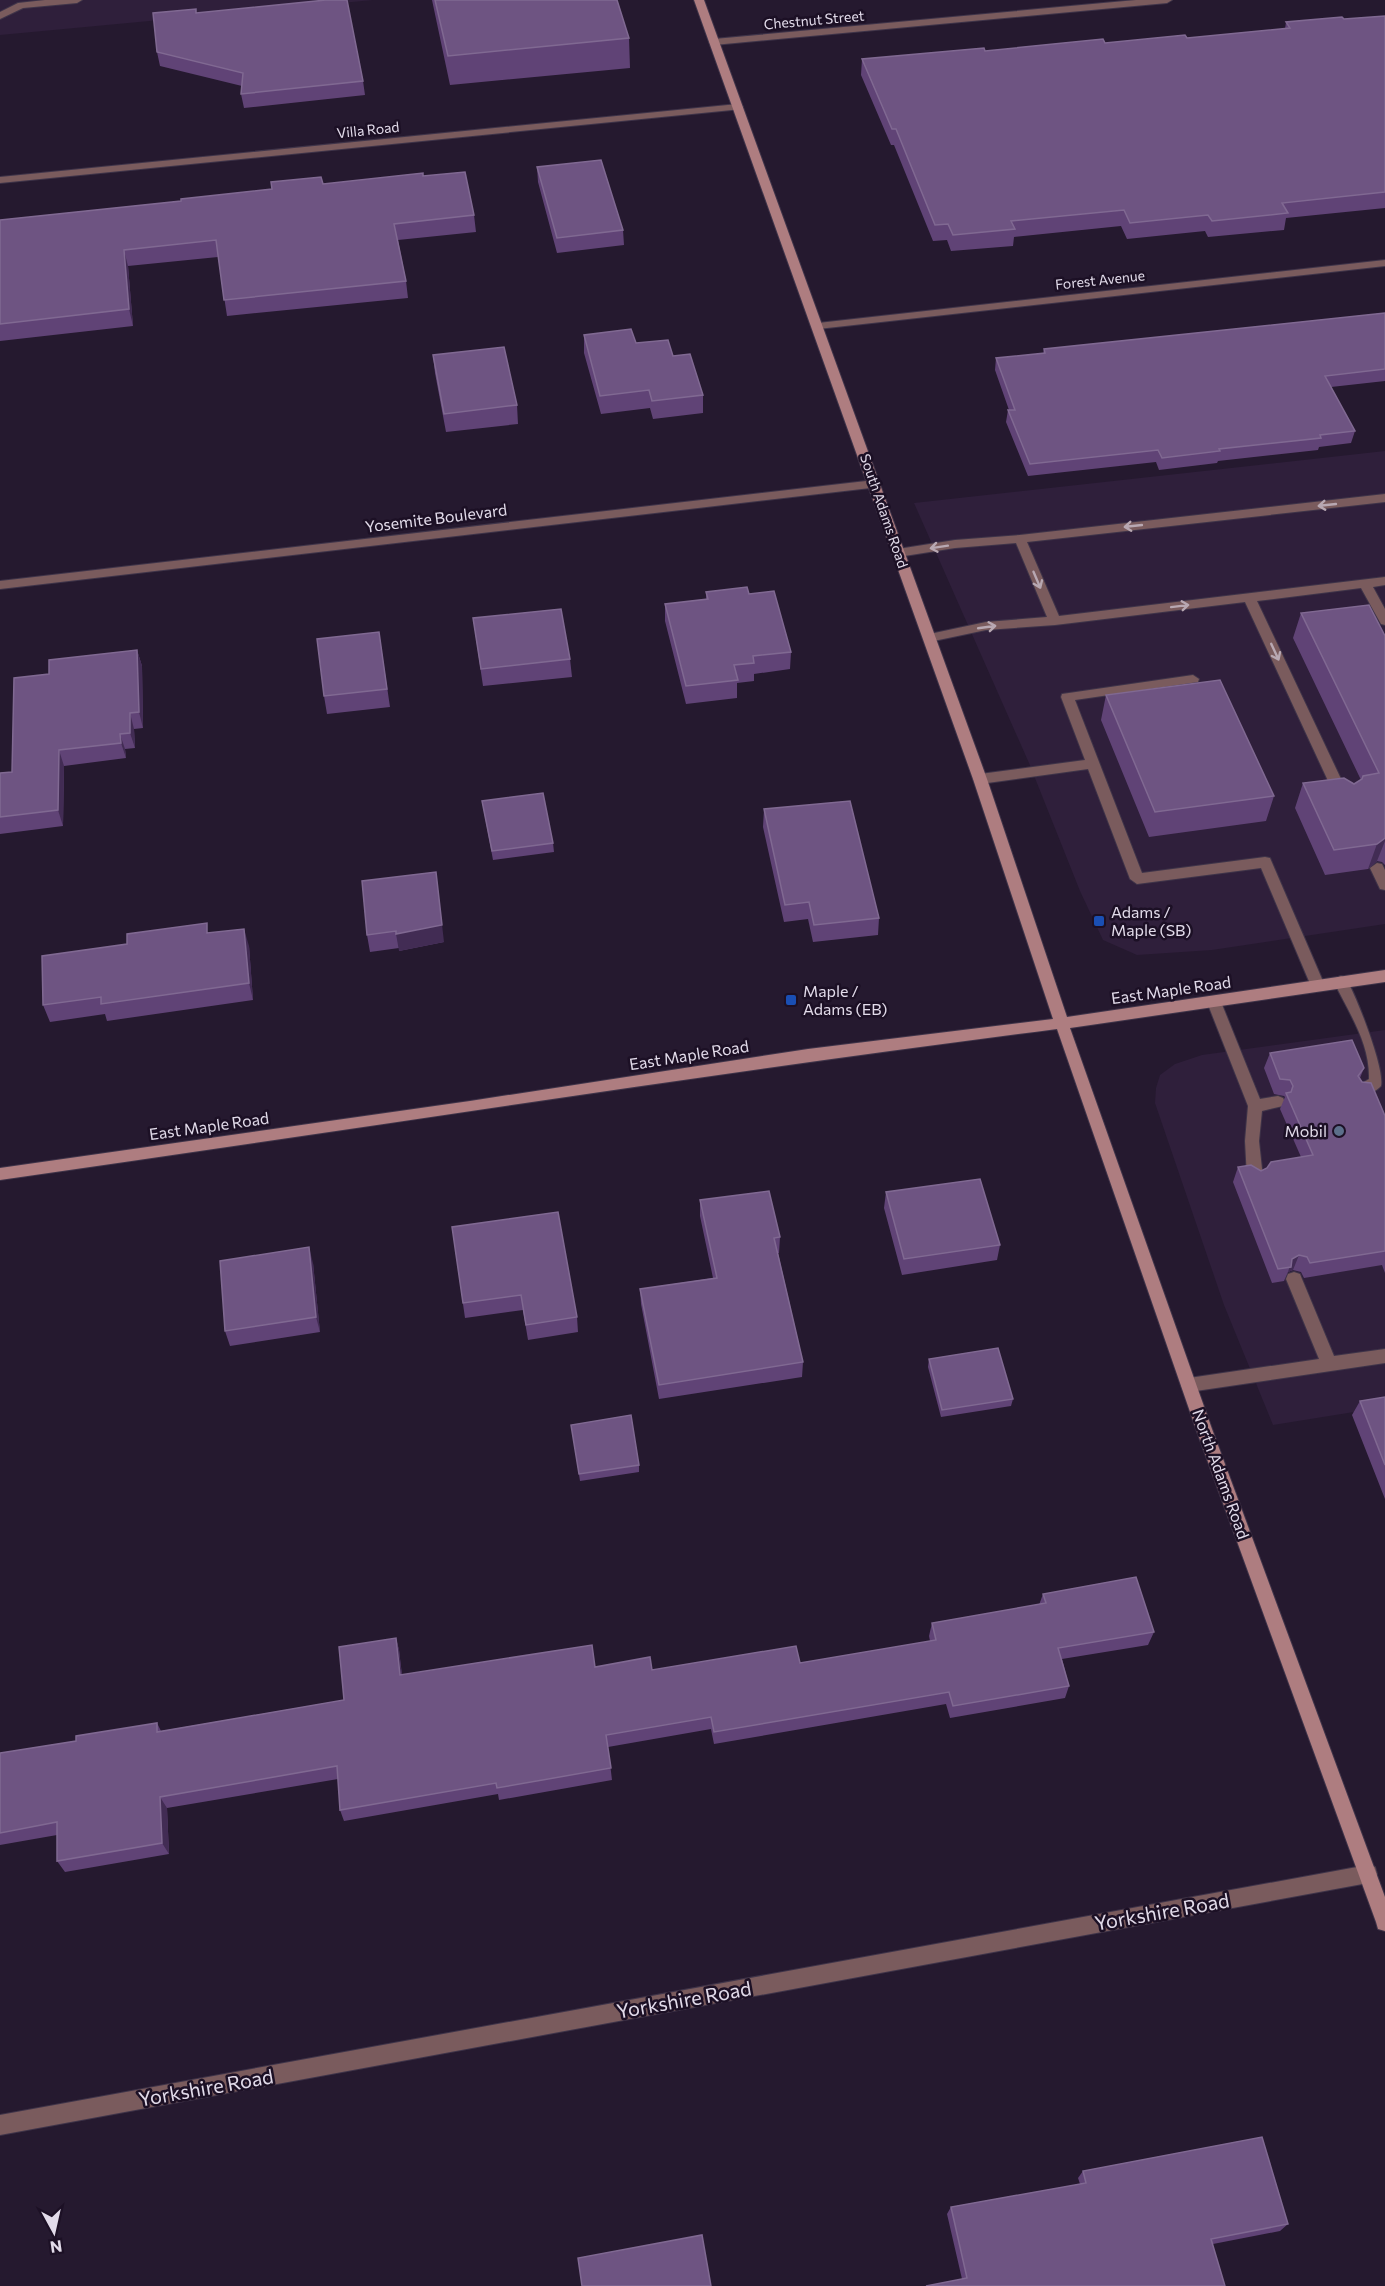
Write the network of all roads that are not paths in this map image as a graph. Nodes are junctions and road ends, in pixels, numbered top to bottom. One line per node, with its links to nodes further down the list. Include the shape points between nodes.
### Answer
1 (77, 0): 4 (street, via 21,5)
2 (699, 0): 5 (main road, South Adams Road)
3 (1167, 0): 5 (street, Chestnut Street)
4 (0, 16)
5 (714, 42): 6 (main road, South Adams Road)
6 (738, 107): 7 (street, Villa Road); 9 (main road, South Adams Road)
7 (0, 180)
8 (1385, 263): 9 (street, Forest Avenue)
9 (818, 326): 10 (main road, South Adams Road)
10 (875, 484): 13 (main road, South Adams Road); 16 (street, Yosemite Boulevard)
11 (1385, 498): 12 (street, one-way to 12)
12 (1020, 539): 13 (street, one-way to 13); 18 (street, one-way to 18)
13 (898, 554): 20 (main road, South Adams Road)
14 (1385, 581): 15 (street)
15 (1365, 584): 17 (street); 19 (street)
16 (0, 585)
17 (1250, 599): 18 (street, one-way to 17); 24 (street, one-way to 24)
18 (1055, 621): 20 (street, one-way to 18, via 986,626)
19 (1385, 621)
20 (929, 638): 23 (main road, South Adams Road)
21 (1193, 679): 22 (street, via 1067,697)
22 (1092, 764): 23 (street); 29 (street, via 1137,879 1265,862)
23 (980, 779): 31 (main road, South Adams Road)
24 (1345, 802)
25 (1377, 868): 26 (street)
26 (1385, 885)
27 (1385, 976): 28 (main road, East Maple Road)
28 (1341, 982): 29 (main road, East Maple Road); 32 (street, via 1378,1068 1376,1082)
29 (1318, 986): 30 (main road, East Maple Road)
30 (1214, 1002): 31 (main road, East Maple Road); 34 (street)
31 (1063, 1023): 35 (main road, East Maple Road, via 808,1055); 40 (main road, North Adams Road)
32 (1361, 1091)
33 (1278, 1102): 34 (street)
34 (1255, 1106): 36 (street, via 1252,1141)
35 (0, 1174)
36 (1256, 1178)
37 (1294, 1280): 39 (street)
38 (1385, 1356): 39 (street)
39 (1330, 1365): 40 (street)
40 (1189, 1385): 41 (main road, North Adams Road)
41 (1368, 1874): 42 (main road, North Adams Road); 43 (street, Yorkshire Road)
42 (1385, 1922)
43 (0, 2126)

